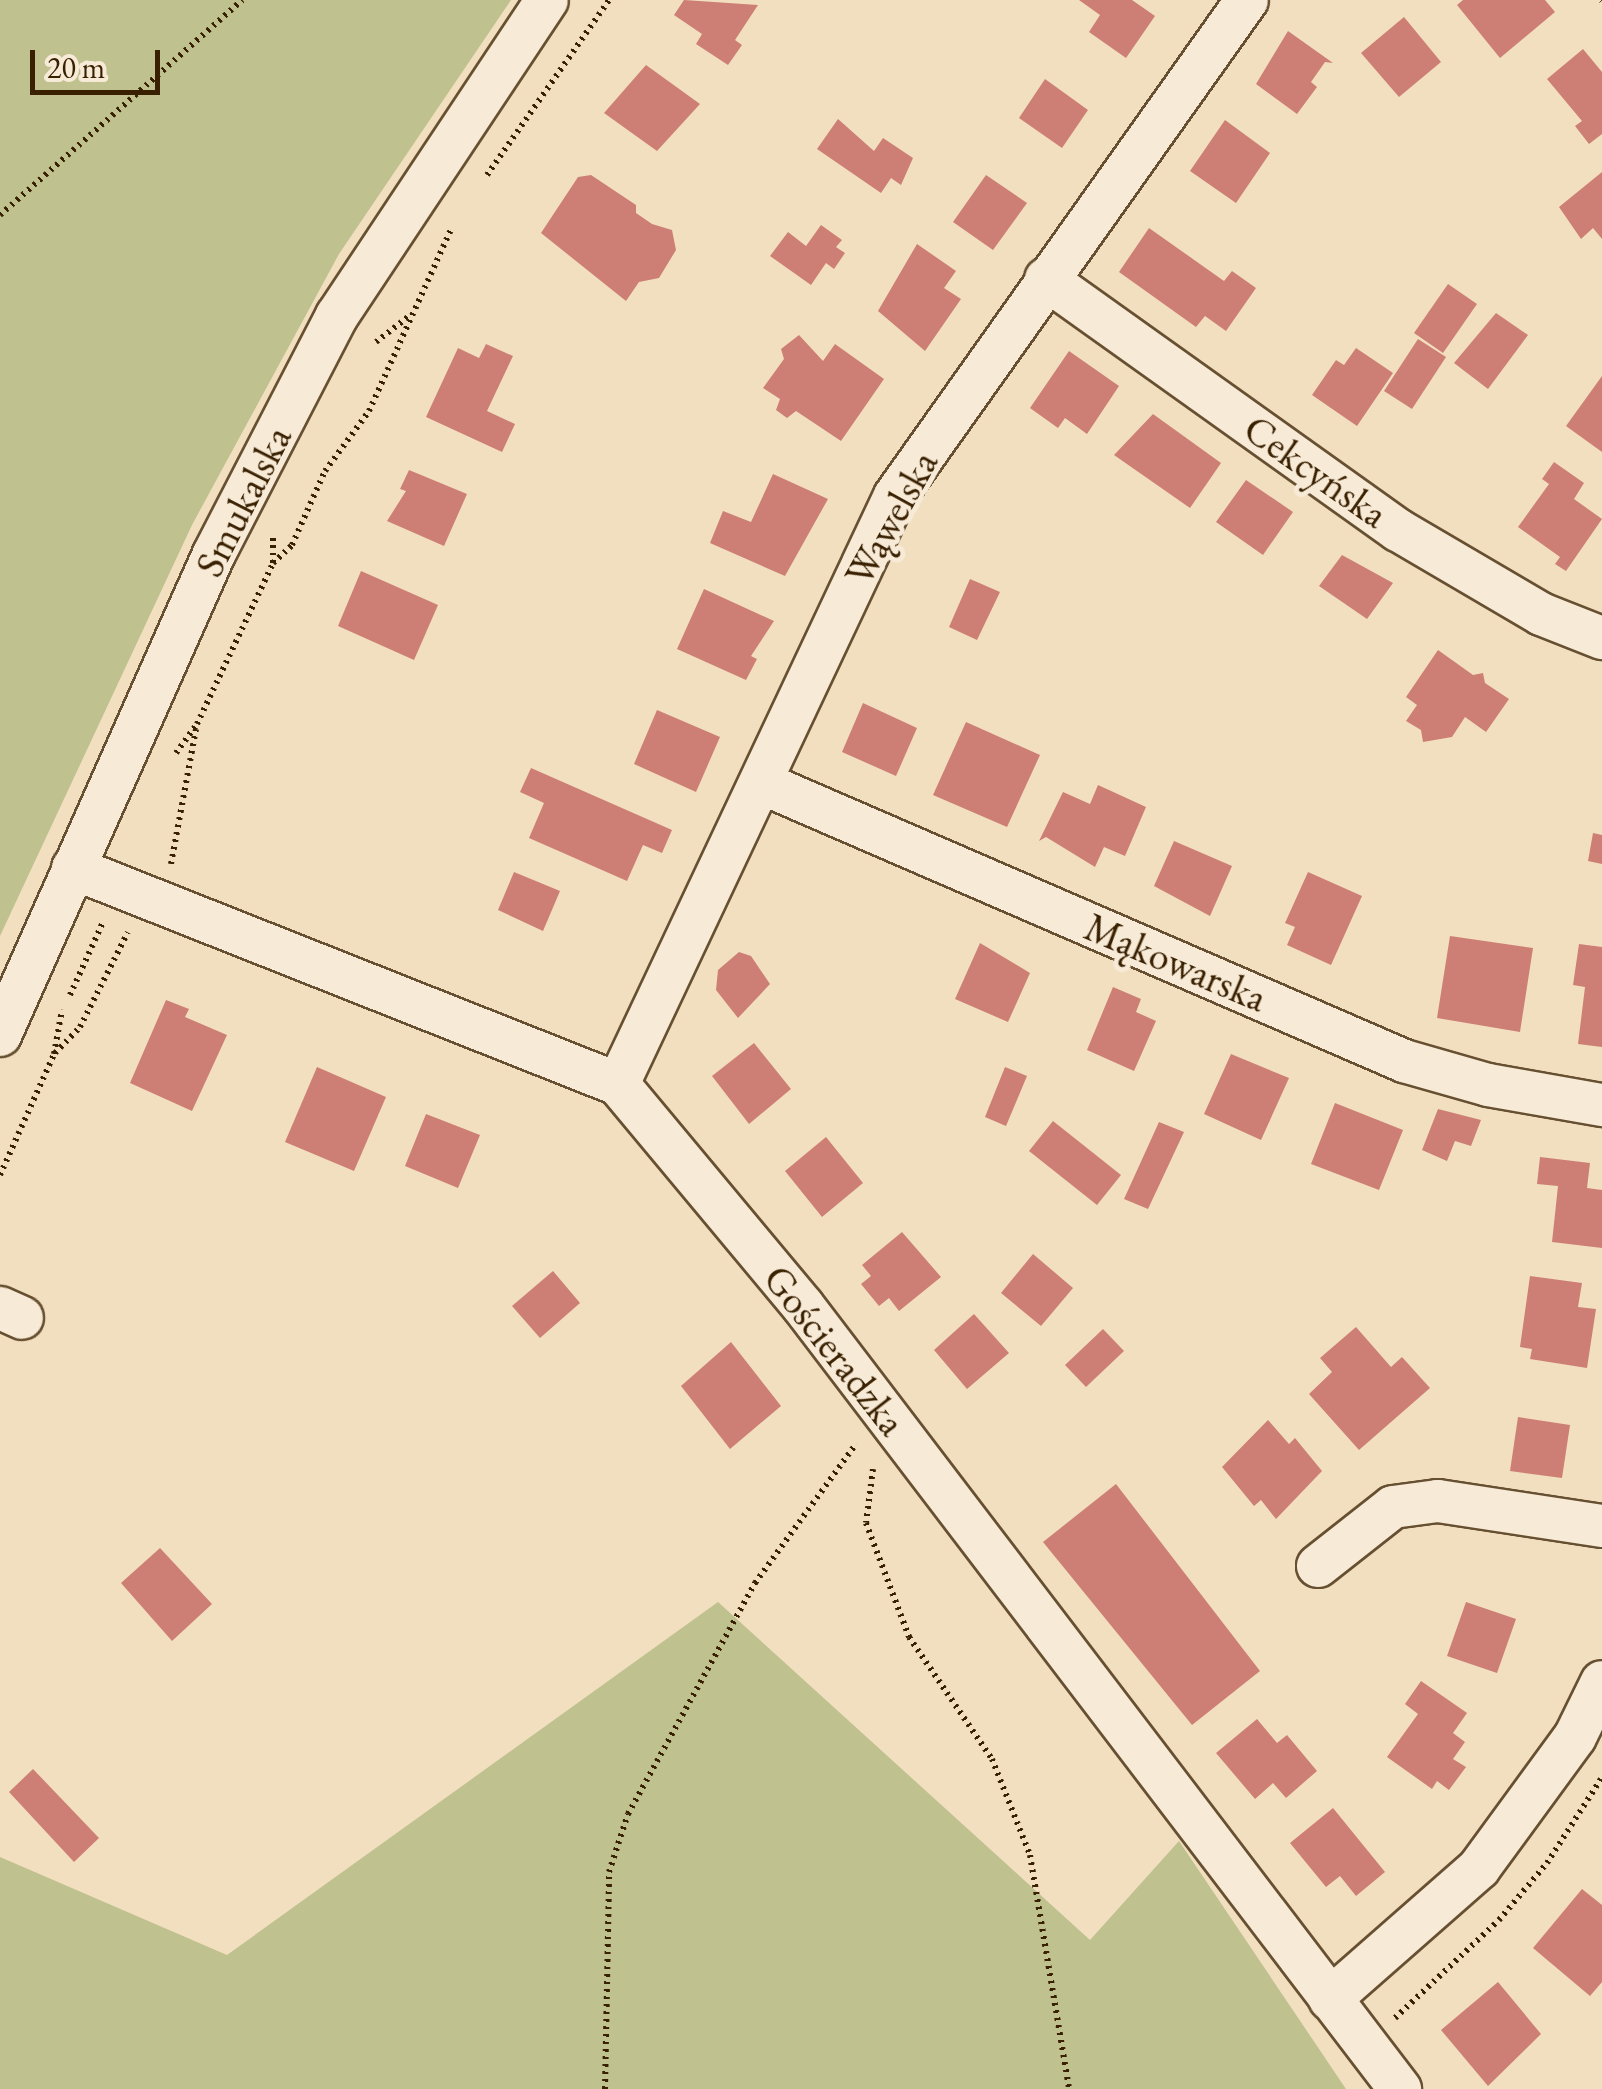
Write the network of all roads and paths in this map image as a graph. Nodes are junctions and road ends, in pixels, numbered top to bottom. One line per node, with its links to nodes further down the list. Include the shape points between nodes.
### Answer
1 (242, 0): 6 (path)
2 (547, 0): 12 (street, Smukalska, via 337,316 214,554)
3 (609, 0): 5 (path)
4 (1247, 0): 8 (street, Wąwelska)
5 (476, 192)
6 (0, 215)
7 (454, 224): 10 (path, via 369,411 326,471 292,545 273,563)
8 (1046, 279): 9 (street, Cekcyńska, via 1398,530 1540,614); 11 (street, Wąwelska, via 895,496)
9 (1602, 638)
10 (197, 724)
11 (762, 783): 15 (street, Wąwelska); 16 (street, Mąkowarska, via 1404,1061 1488,1085)
12 (72, 868): 13 (street, Smukalska); 15 (street, Gościeradzka)
13 (0, 1035)
14 (54, 1054): 17 (path)
15 (618, 1084): 18 (street, Gościeradzka)
16 (1602, 1105)
17 (0, 1174)
18 (882, 1408): 22 (street, Gościeradzka); 23 (path, via 755,1583 628,1814 609,1872); 24 (path, via 866,1524 909,1638 992,1760 1030,1855)
19 (1602, 1526): 20 (street, via 1438,1501 1392,1507)
20 (1318, 1566)
21 (1602, 1682): 22 (street, via 1575,1737 1479,1868)
22 (1330, 1999): 25 (street, Gościeradzka)
23 (605, 2089)
24 (1069, 2089)
25 (1400, 2089)

